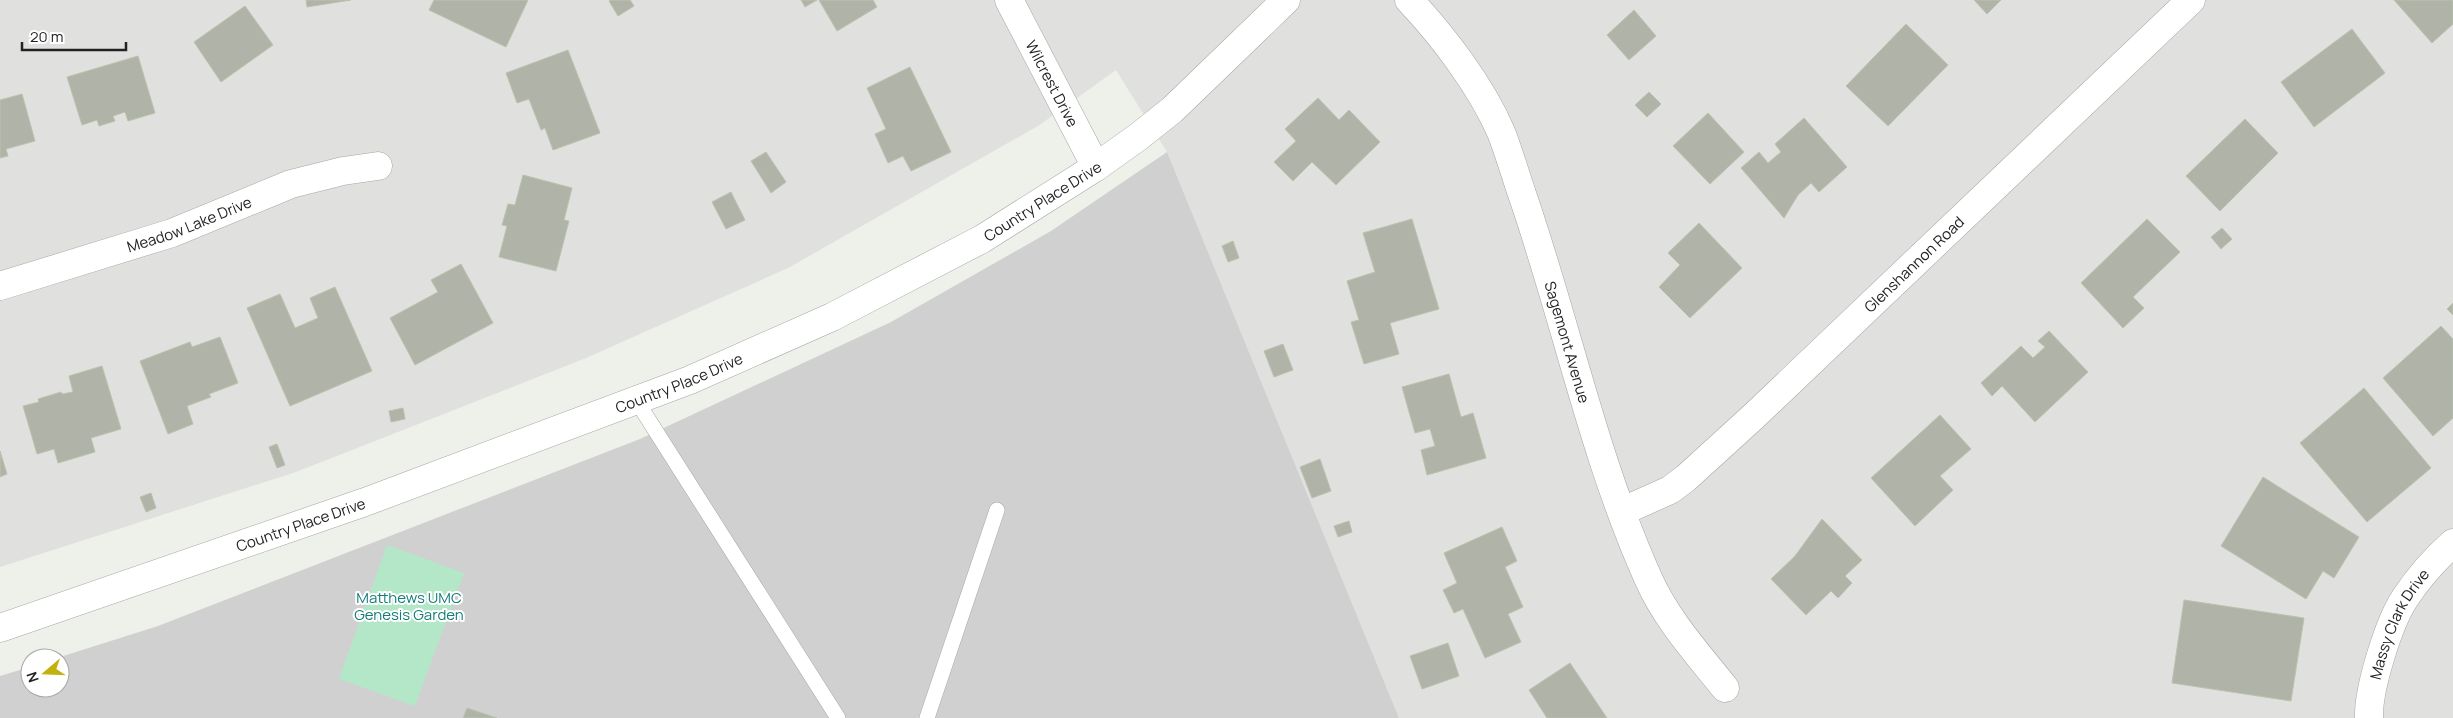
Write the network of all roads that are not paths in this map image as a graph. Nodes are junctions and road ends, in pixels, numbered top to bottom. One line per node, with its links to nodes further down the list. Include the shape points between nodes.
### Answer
1 (1009, 0): 6 (street, Wilcrest Drive)
2 (1286, 0): 6 (street, Country Place Drive, via 1172,110)
3 (1409, 0): 10 (street, Sagemont Avenue, via 1465,69 1500,131 1535,232 1595,436)
4 (2191, 0): 10 (street, Glenshannon Road, via 1700,466 1670,490)
5 (378, 166): 7 (street, Meadow Lake Drive, via 291,184 172,233)
6 (1096, 167): 8 (street, Country Place Drive, via 982,239 832,317 690,380)
7 (0, 286)
8 (636, 400): 12 (street, Country Place Drive, via 365,502); 14 (lane)
9 (997, 510): 15 (lane)
10 (1623, 512): 13 (street, Sagemont Avenue, via 1648,579 1670,618)
11 (2453, 543): 16 (street, Massy Clark Drive, via 2431,563 2404,599 2380,656 2369,703)
12 (0, 628)
13 (1724, 688)
14 (838, 718)
15 (927, 718)
16 (2369, 718)

